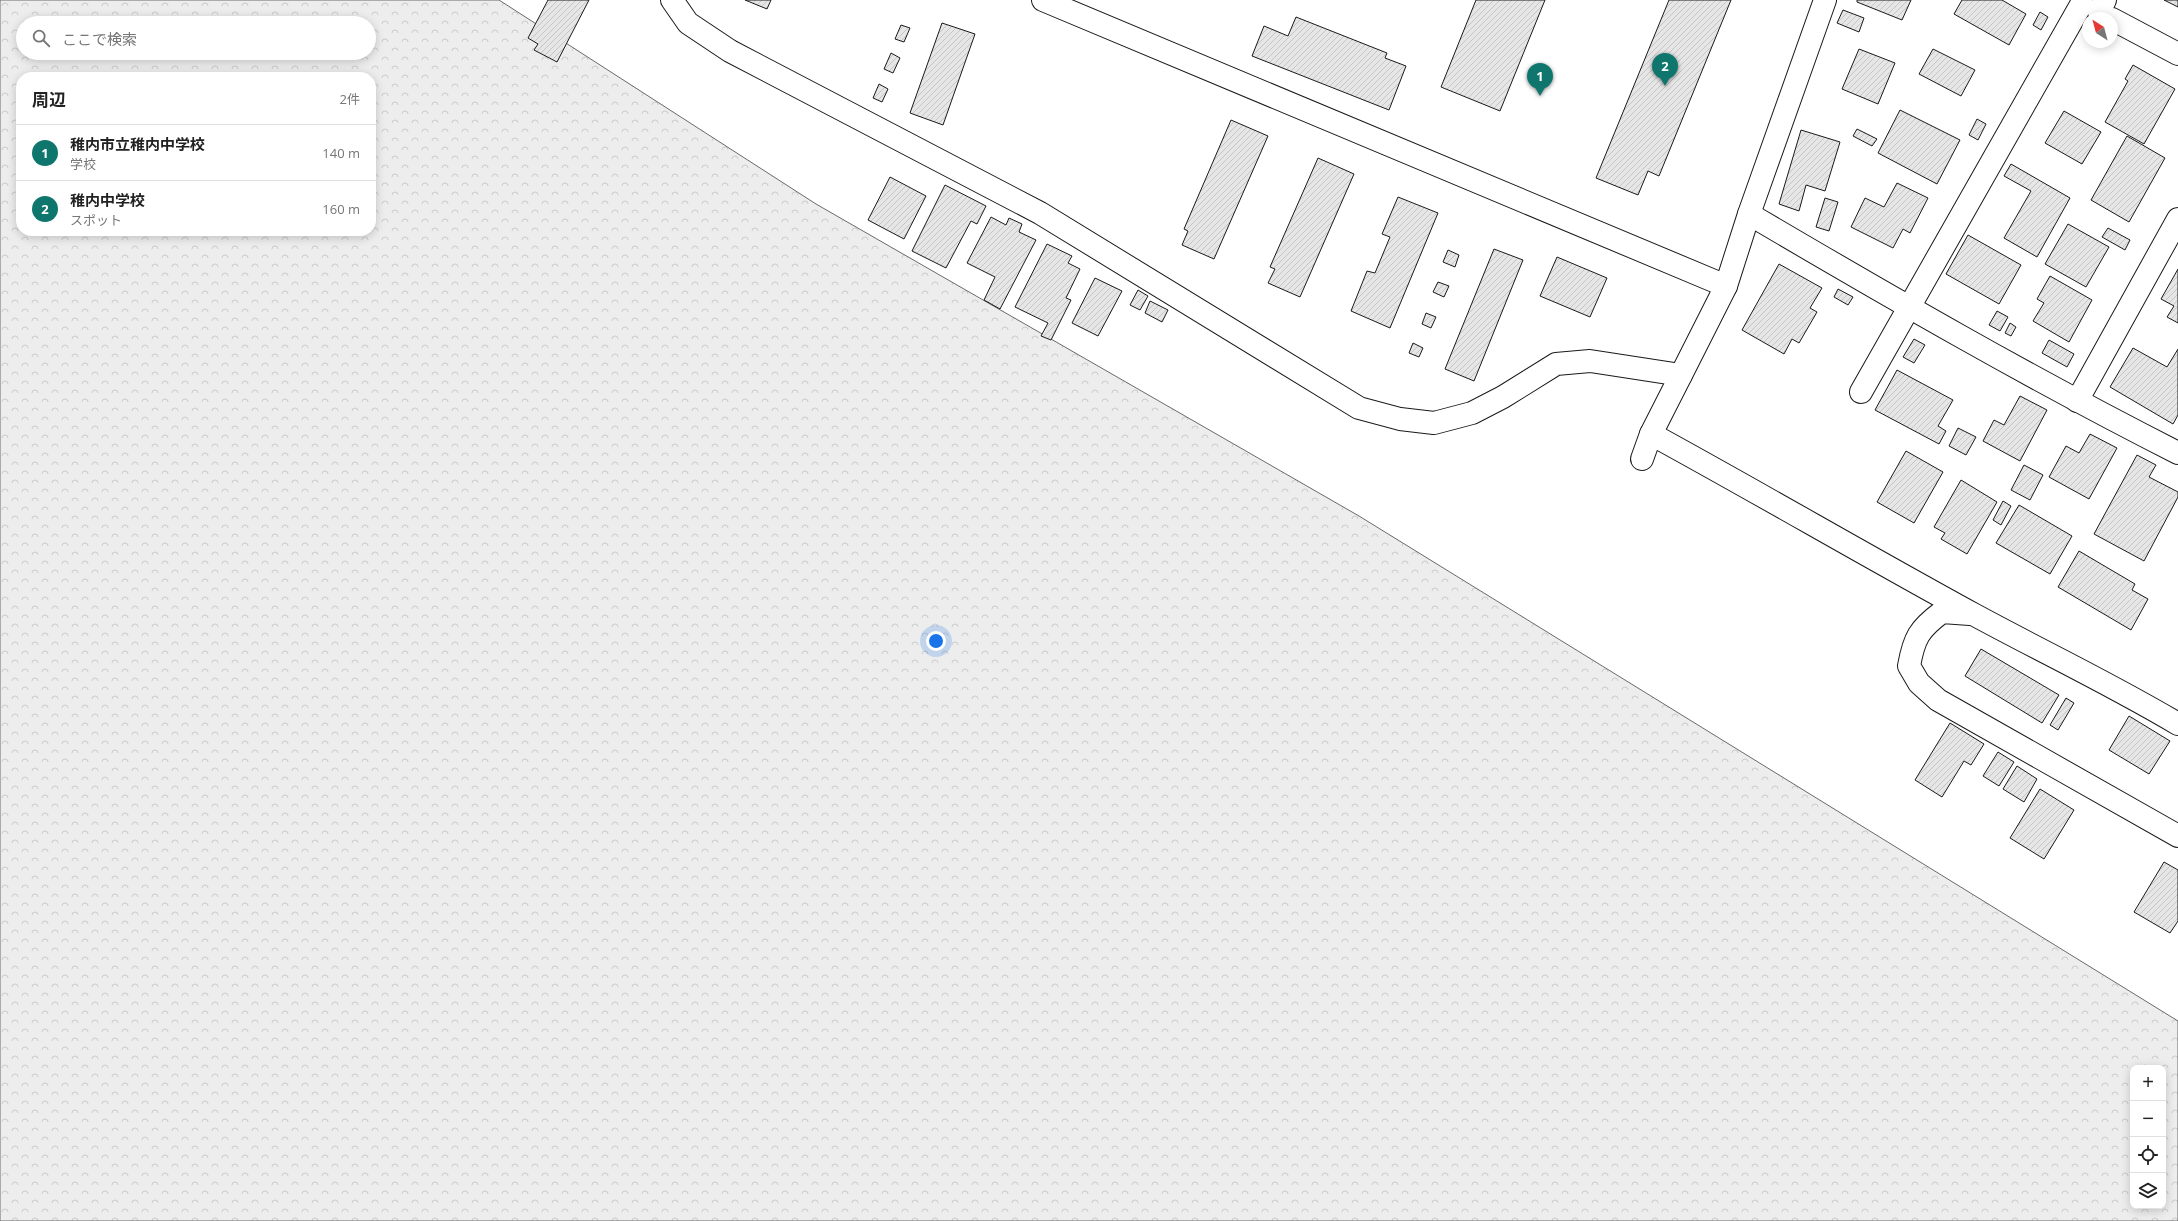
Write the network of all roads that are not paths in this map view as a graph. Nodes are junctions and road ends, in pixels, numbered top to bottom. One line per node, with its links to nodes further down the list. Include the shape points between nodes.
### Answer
1 (672, 0): 10 (street, via 688,24 730,51 1040,213 1359,408 1400,420 1434,423 1472,413 1556,364 1590,360)
2 (1043, 0): 8 (street)
3 (1825, 0): 6 (street)
4 (2097, 9): 5 (street); 9 (street)
5 (2178, 54)
6 (1749, 214): 8 (street); 9 (street)
7 (2178, 219): 12 (street)
8 (1726, 286): 10 (street)
9 (1908, 308): 11 (street); 12 (street)
10 (1681, 375): 13 (street)
11 (1861, 392)
12 (2077, 401): 14 (street)
13 (1651, 434): 15 (street); 16 (street)
14 (2178, 453)
15 (1642, 459)
16 (1973, 614): 17 (street, via 2123,691); 18 (street, via 1942,612 1925,625 1912,646 1909,666 1919,683 1938,700)
17 (2178, 724)
18 (2178, 836)

